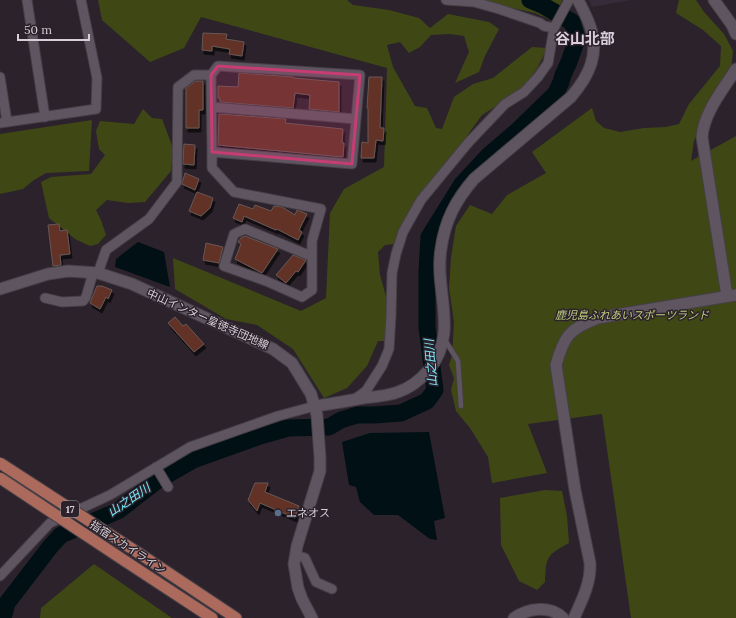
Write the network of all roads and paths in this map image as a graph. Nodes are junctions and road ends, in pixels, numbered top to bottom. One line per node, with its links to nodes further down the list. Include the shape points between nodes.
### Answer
1 (27, 0): 12 (street)
2 (81, 0): 12 (street, via 97,78 96,109)
3 (446, 0): 6 (street, via 474,2 544,26)
4 (714, 0): 7 (street)
5 (572, 1): 6 (street); 21 (street, via 590,24 594,44 587,75 571,98 474,179 452,210 445,230 440,260)
6 (556, 24): 22 (street, via 548,63 538,77 524,92 505,104 468,143 421,200 403,232 392,273 389,349 382,366 366,391)
7 (736, 34)
8 (736, 69): 19 (street, via 703,127 702,137)
9 (211, 75): 11 (street); 13 (street, via 218,66 360,75); 17 (street, via 194,75 178,87 177,182 148,219 106,250)
10 (0, 77): 14 (street)
11 (212, 107): 13 (street); 15 (street)
12 (45, 117): 14 (street)
13 (356, 119): 15 (street, via 352,164)
14 (3, 123)
15 (212, 152): 16 (street, via 212,168 234,192 321,209 312,241)
16 (311, 256): 16 (street, via 312,290 302,297 224,266 234,234 245,229)
17 (95, 273): 18 (street, 中山インター皇徳寺団地線, via 68,271 48,274); 20 (street, via 83,301 62,302); 24 (street, 中山インター皇徳寺団地線, via 132,284 273,348 292,363 311,394)
18 (0, 289)
19 (732, 296): 37 (street, via 598,318 583,323 570,332 561,346 556,365 575,490 590,564 588,583)
20 (45, 298)
21 (443, 342): 22 (street, via 435,363 412,386 397,393); 23 (lane, via 458,362)
22 (355, 400): 24 (street)
23 (461, 406)
24 (316, 411): 26 (street, via 278,416 190,447); 29 (street, 中山インター皇徳寺団地線, via 320,471)
25 (0, 463): 33 (main road, 指宿スカイライン / 17, bridge)
26 (156, 467): 28 (street); 30 (street, via 110,495 50,523)
27 (0, 478): 32 (main road, 指宿スカイライン / 17, bridge)
28 (168, 487)
29 (295, 555): 31 (street, via 305,558 316,582); 34 (street, 中山インター皇徳寺団地線, via 298,588)
30 (0, 576)
31 (332, 589)
32 (212, 618)
33 (236, 618)
34 (312, 618)
35 (514, 618): 36 (street, via 536,609 552,611)
36 (563, 618)
37 (574, 618)

